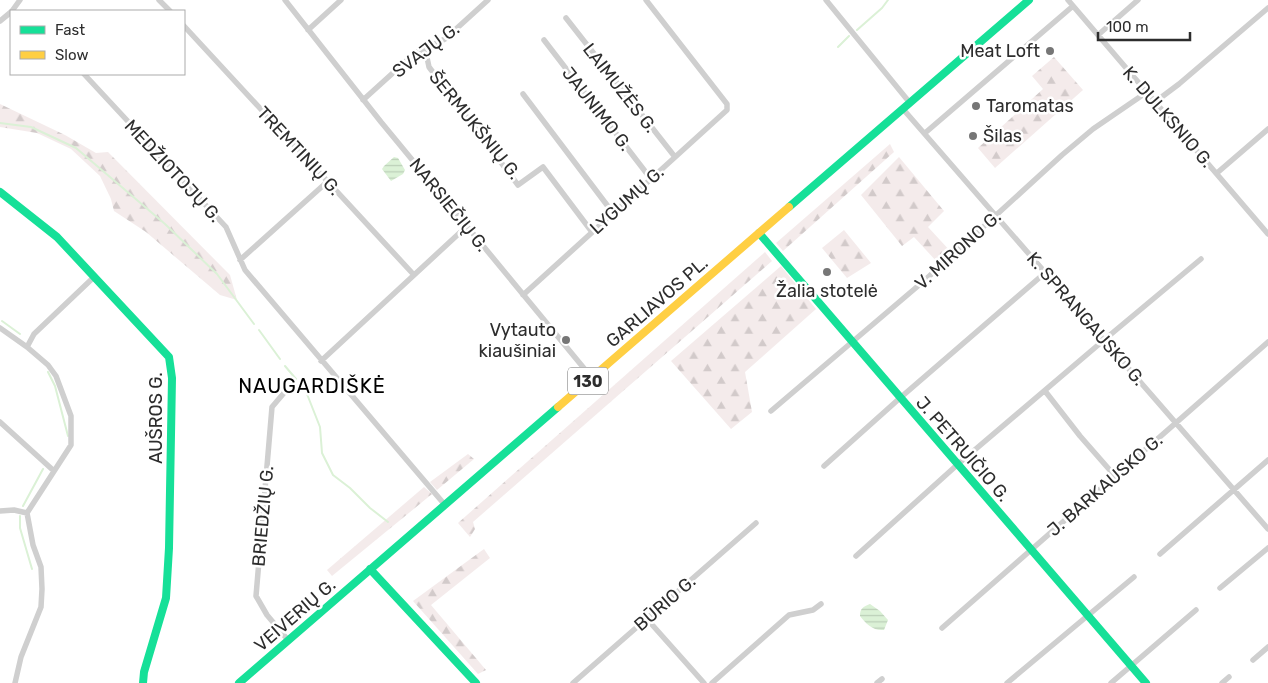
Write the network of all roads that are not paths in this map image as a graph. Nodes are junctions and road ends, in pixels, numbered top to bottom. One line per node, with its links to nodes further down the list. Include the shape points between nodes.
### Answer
1 (159, 0): 12 (street)
2 (285, 0): 17 (street, NARSIEČIŲ G.)
3 (341, 0): 17 (street)
4 (488, 0): 20 (street, SVAJŲ G., via 444,39)
5 (646, 0): 29 (street, LYGUMŲ G., via 727,104 727,110)
6 (826, 0): 26 (street, K. SPRANGAUSKO G.)
7 (1029, 0): 26 (street, GARLIAVOS PL. / 130)
8 (1068, 0): 10 (street, K. DULKSNIO G.)
9 (1138, 0): 18 (street)
10 (1073, 6): 18 (street, K. DULKSNIO G.); 28 (street)
11 (1268, 8): 25 (street)
12 (169, 10)
13 (10, 13): 15 (street)
14 (566, 18): 29 (street, LAIMUŽĖS G.)
15 (0, 21)
16 (185, 27): 32 (street, TREMTINIŲ G.)
17 (308, 30): 24 (street, NARSIEČIŲ G.)
18 (1098, 35): 22 (street, K. DULKSNIO G.)
19 (544, 40): 31 (street, JAUNIMO G.)
20 (425, 48): 24 (street, SVAJŲ G., via 415,53); 37 (street, ŠERMUKŠNIŲ G., via 429,67 518,185 543,166)
21 (85, 75): 41 (street, MEDŽIOTOJŲ G., via 226,227)
22 (1147, 92): 25 (street, K. DULKSNIO G.); 35 (street, V. MIRONO G., via 1093,129)
23 (523, 94): 34 (street)
24 (363, 100): 36 (street, NARSIEČIŲ G.)
25 (1155, 102): 30 (street, K. DULKSNIO G.)
26 (906, 106): 28 (street, K. SPRANGAUSKO G.); 38 (street, GARLIAVOS PL. / 130)
27 (1268, 129): 30 (street)
28 (925, 133): 35 (street, K. SPRANGAUSKO G.)
29 (674, 157): 31 (street, LYGUMŲ G.)
30 (1217, 174): 39 (street, K. DULKSNIO G.)
31 (651, 178): 34 (street, LYGUMŲ G.)
32 (327, 182): 41 (street); 43 (street, TREMTINIŲ G.)
33 (0, 192): 44 (street, AUŠROS G., via 57,237)
34 (613, 213): 37 (street, LYGUMŲ G.)
35 (998, 216): 42 (street, K. SPRANGAUSKO G.); 48 (street, V. MIRONO G.)
36 (466, 227): 43 (street); 45 (street, NARSIEČIŲ G.)
37 (592, 232): 45 (street, LYGUMŲ G.)
38 (759, 233): 48 (street, J. PETRUIČIO G.); 52 (street, GARLIAVOS PL. / 130)
39 (1268, 234)
40 (1201, 259): 47 (street)
41 (240, 260): 51 (street, MEDŽIOTOJŲ G., via 244,270)
42 (1046, 272): 47 (street, K. SPRANGAUSKO G.); 55 (street)
43 (414, 274): 51 (street)
44 (94, 277): 50 (street, via 34,334); 88 (street, AUŠROS G., via 170,357 166,598)
45 (523, 295): 52 (street, NARSIEČIŲ G.)
46 (0, 328): 50 (street)
47 (1104, 340): 54 (street); 58 (street, K. SPRANGAUSKO G.)
48 (852, 342): 55 (street, J. PETRUIČIO G.); 56 (street, V. MIRONO G.)
49 (1268, 342): 58 (street, J. BARKAUSKO G.)
50 (27, 347): 62 (street, via 56,376 71,416 70,444)
51 (321, 361): 65 (street, MEDŽIOTOJŲ G.)
52 (592, 378): 65 (street, GARLIAVOS PL. / 130)
53 (290, 387): 82 (street, BRIEDŽIŲ G., via 272,407 256,596)
54 (1045, 391): 60 (street); 63 (street)
55 (900, 398): 60 (street, J. PETRUIČIO G.); 61 (street)
56 (771, 411)
57 (0, 422): 62 (street)
58 (1176, 423): 63 (street, J. BARKAUSKO G.); 64 (street, K. SPRANGAUSKO G.)
59 (1268, 460): 64 (street)
60 (957, 465): 71 (street, J. PETRUIČIO G.); 73 (street)
61 (824, 466)
62 (54, 471): 67 (street)
63 (1115, 476): 71 (street, J. BARKAUSKO G.)
64 (1234, 489): 69 (street, K. SPRANGAUSKO G.); 72 (street)
65 (445, 505): 74 (street, GARLIAVOS PL. / 130)
66 (0, 511): 67 (street)
67 (28, 513): 87 (street, via 40,567 41,607)
68 (756, 523): 80 (street, BŪRIO G.)
69 (1268, 529)
70 (1268, 548): 76 (street)
71 (1031, 549): 79 (street, J. PETRUIČIO G.); 81 (street, J. BARKAUSKO G.)
72 (1160, 554)
73 (856, 556)
74 (370, 569): 82 (street, VEIVERIŲ G. / 130); 90 (street)
75 (1134, 576): 79 (street)
76 (1220, 588)
77 (821, 604): 93 (street, via 813,610 789,615)
78 (1196, 610): 85 (street)
79 (1088, 615): 85 (street, J. PETRUIČIO G.); 94 (street)
80 (647, 619): 91 (street, BŪRIO G.); 92 (street)
81 (942, 628)
82 (288, 640): 89 (street, VEIVERIŲ G. / 130)
83 (1268, 647): 84 (street)
84 (1253, 660)
85 (1131, 666): 95 (street); 96 (street, J. PETRUIČIO G.)
86 (1229, 677): 97 (street)
87 (15, 683)
88 (143, 683)
89 (240, 683)
90 (476, 683)
91 (573, 683)
92 (704, 683)
93 (712, 683)
94 (1007, 683)
95 (1111, 683)
96 (1146, 683)
97 (1222, 683)

